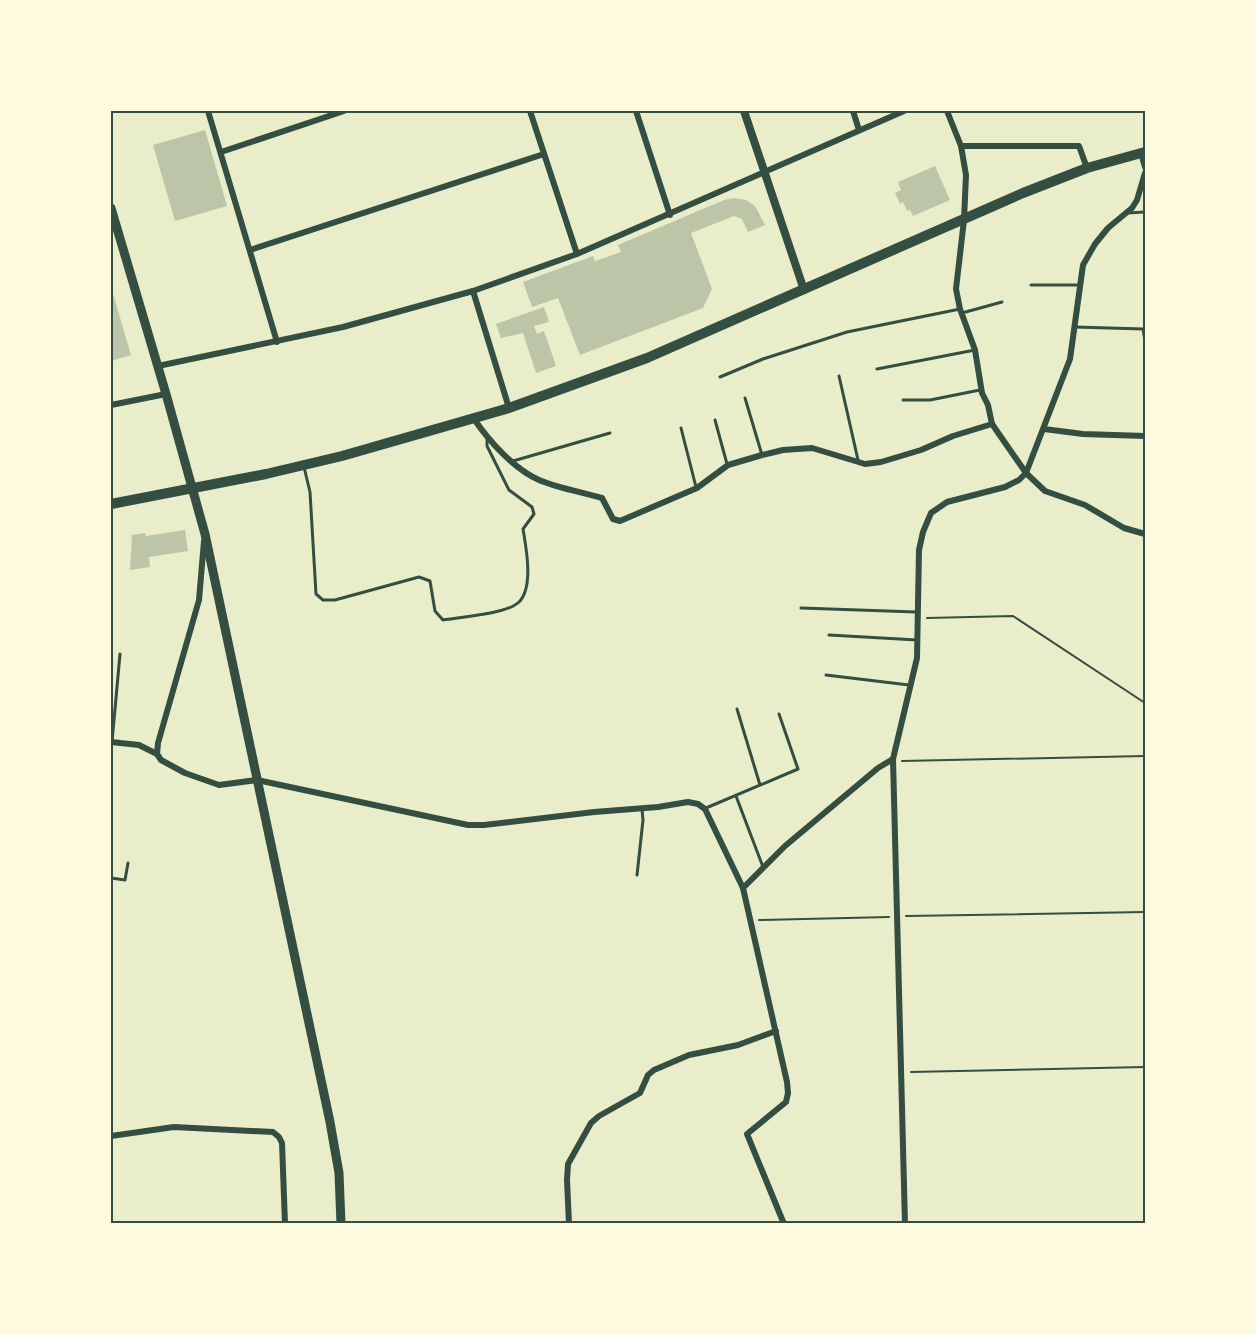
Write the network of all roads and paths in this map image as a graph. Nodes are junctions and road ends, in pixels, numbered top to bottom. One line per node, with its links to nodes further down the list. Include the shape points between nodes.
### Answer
1 (208, 111): 11 (street)
2 (344, 111): 11 (street)
3 (530, 111): 13 (street)
4 (636, 111): 21 (street)
5 (744, 111): 16 (street)
6 (853, 111): 9 (street)
7 (904, 111): 9 (street)
8 (947, 111): 10 (street)
9 (859, 130): 16 (street)
10 (961, 146): 15 (street, via 1079,146); 22 (street, via 966,175)
11 (220, 152): 23 (street)
12 (1143, 152): 14 (street); 15 (main road)
13 (544, 154): 23 (street); 24 (street)
14 (1145, 167)
15 (1087, 168): 22 (main road)
16 (765, 172): 21 (street); 27 (street)
17 (1145, 173): 20 (street, via 1137,200)
18 (111, 208): 35 (main road)
19 (1145, 212): 20 (lane)
20 (1125, 213): 26 (street, via 1095,244 1083,265)
21 (670, 215): 24 (street)
22 (964, 220): 27 (main road); 30 (street, via 956,289)
23 (250, 250): 33 (street)
24 (577, 254): 28 (street)
25 (1031, 285): 26 (lane)
26 (1080, 285): 31 (street)
27 (804, 290): 44 (main road, via 647,358)
28 (473, 291): 33 (street); 44 (street)
29 (1002, 302): 30 (lane)
30 (961, 311): 34 (street); 38 (lane, via 847,332)
31 (1075, 327): 32 (lane, via 1143,329); 49 (street, via 1070,359)
32 (1145, 341)
33 (277, 342): 35 (street)
34 (975, 350): 36 (lane); 39 (street)
35 (158, 366): 40 (main road)
36 (877, 369)
37 (839, 376): 55 (lane)
38 (720, 377)
39 (982, 390): 42 (lane, via 930,400); 47 (street)
40 (166, 394): 43 (street); 60 (main road)
41 (746, 398): 53 (lane)
42 (903, 400)
43 (111, 405)
44 (509, 408): 45 (main road)
45 (474, 419): 52 (street); 56 (main road)
46 (715, 420): 57 (lane)
47 (992, 424): 55 (street, via 881,462); 58 (street)
48 (681, 428): 59 (lane)
49 (1044, 429): 51 (street); 58 (street)
50 (610, 433): 54 (lane)
51 (1145, 436)
52 (487, 438): 54 (street); 56 (lane, via 487,446 509,490 532,507 534,514 523,529 527,585 518,604 443,620 435,610 430,581 419,577 335,600 323,600 316,594 310,492)
53 (762, 455): 55 (street, via 812,448); 57 (street)
54 (512, 461): 59 (street, via 537,479 602,498 613,519 620,521)
55 (858, 462)
56 (303, 465): 60 (main road)
57 (728, 465): 59 (street)
58 (1026, 473): 63 (street, via 1045,491 1085,504 1124,528); 65 (street, via 1005,487 947,502 931,513 920,550)
59 (697, 488)
60 (193, 489): 61 (main road); 62 (main road)
61 (111, 504)
62 (205, 534): 75 (street, via 199,600); 78 (main road)
63 (1145, 534)
64 (801, 608): 65 (lane)
65 (918, 615): 67 (street); 71 (path, via 1012,616)
66 (829, 635): 67 (lane)
67 (918, 640): 70 (street)
68 (120, 654): 74 (lane)
69 (826, 675): 70 (lane)
70 (909, 684): 77 (street)
71 (1145, 703)
72 (737, 709): 79 (lane)
73 (779, 714): 79 (lane, via 798,769)
74 (112, 742): 75 (street, via 139,745)
75 (157, 754): 78 (street, via 185,773 219,785)
76 (1145, 756): 77 (path, via 908,763)
77 (893, 759): 84 (street); 89 (street)
78 (258, 780): 81 (street, via 468,825); 96 (main road, via 330,1122 339,1173)
79 (760, 785): 80 (lane)
80 (736, 795): 82 (lane); 84 (lane)
81 (642, 808): 82 (street, via 688,802); 85 (lane)
82 (705, 809): 87 (street)
83 (128, 863): 86 (lane, via 125,880)
84 (764, 867): 87 (street)
85 (637, 875)
86 (111, 878)
87 (744, 888): 90 (street)
88 (1145, 912): 89 (path)
89 (899, 916): 90 (path); 93 (street)
90 (751, 921): 91 (street)
91 (776, 1031): 97 (street, via 738,1045 689,1055 654,1070 640,1093 591,1123 568,1164); 98 (street, via 788,1093 786,1102 747,1134)
92 (1145, 1067): 93 (path)
93 (901, 1072): 99 (street)
94 (111, 1136): 95 (street, via 174,1127 273,1132 282,1143)
95 (285, 1224)
96 (341, 1224)
97 (569, 1224)
98 (784, 1224)
99 (905, 1224)

